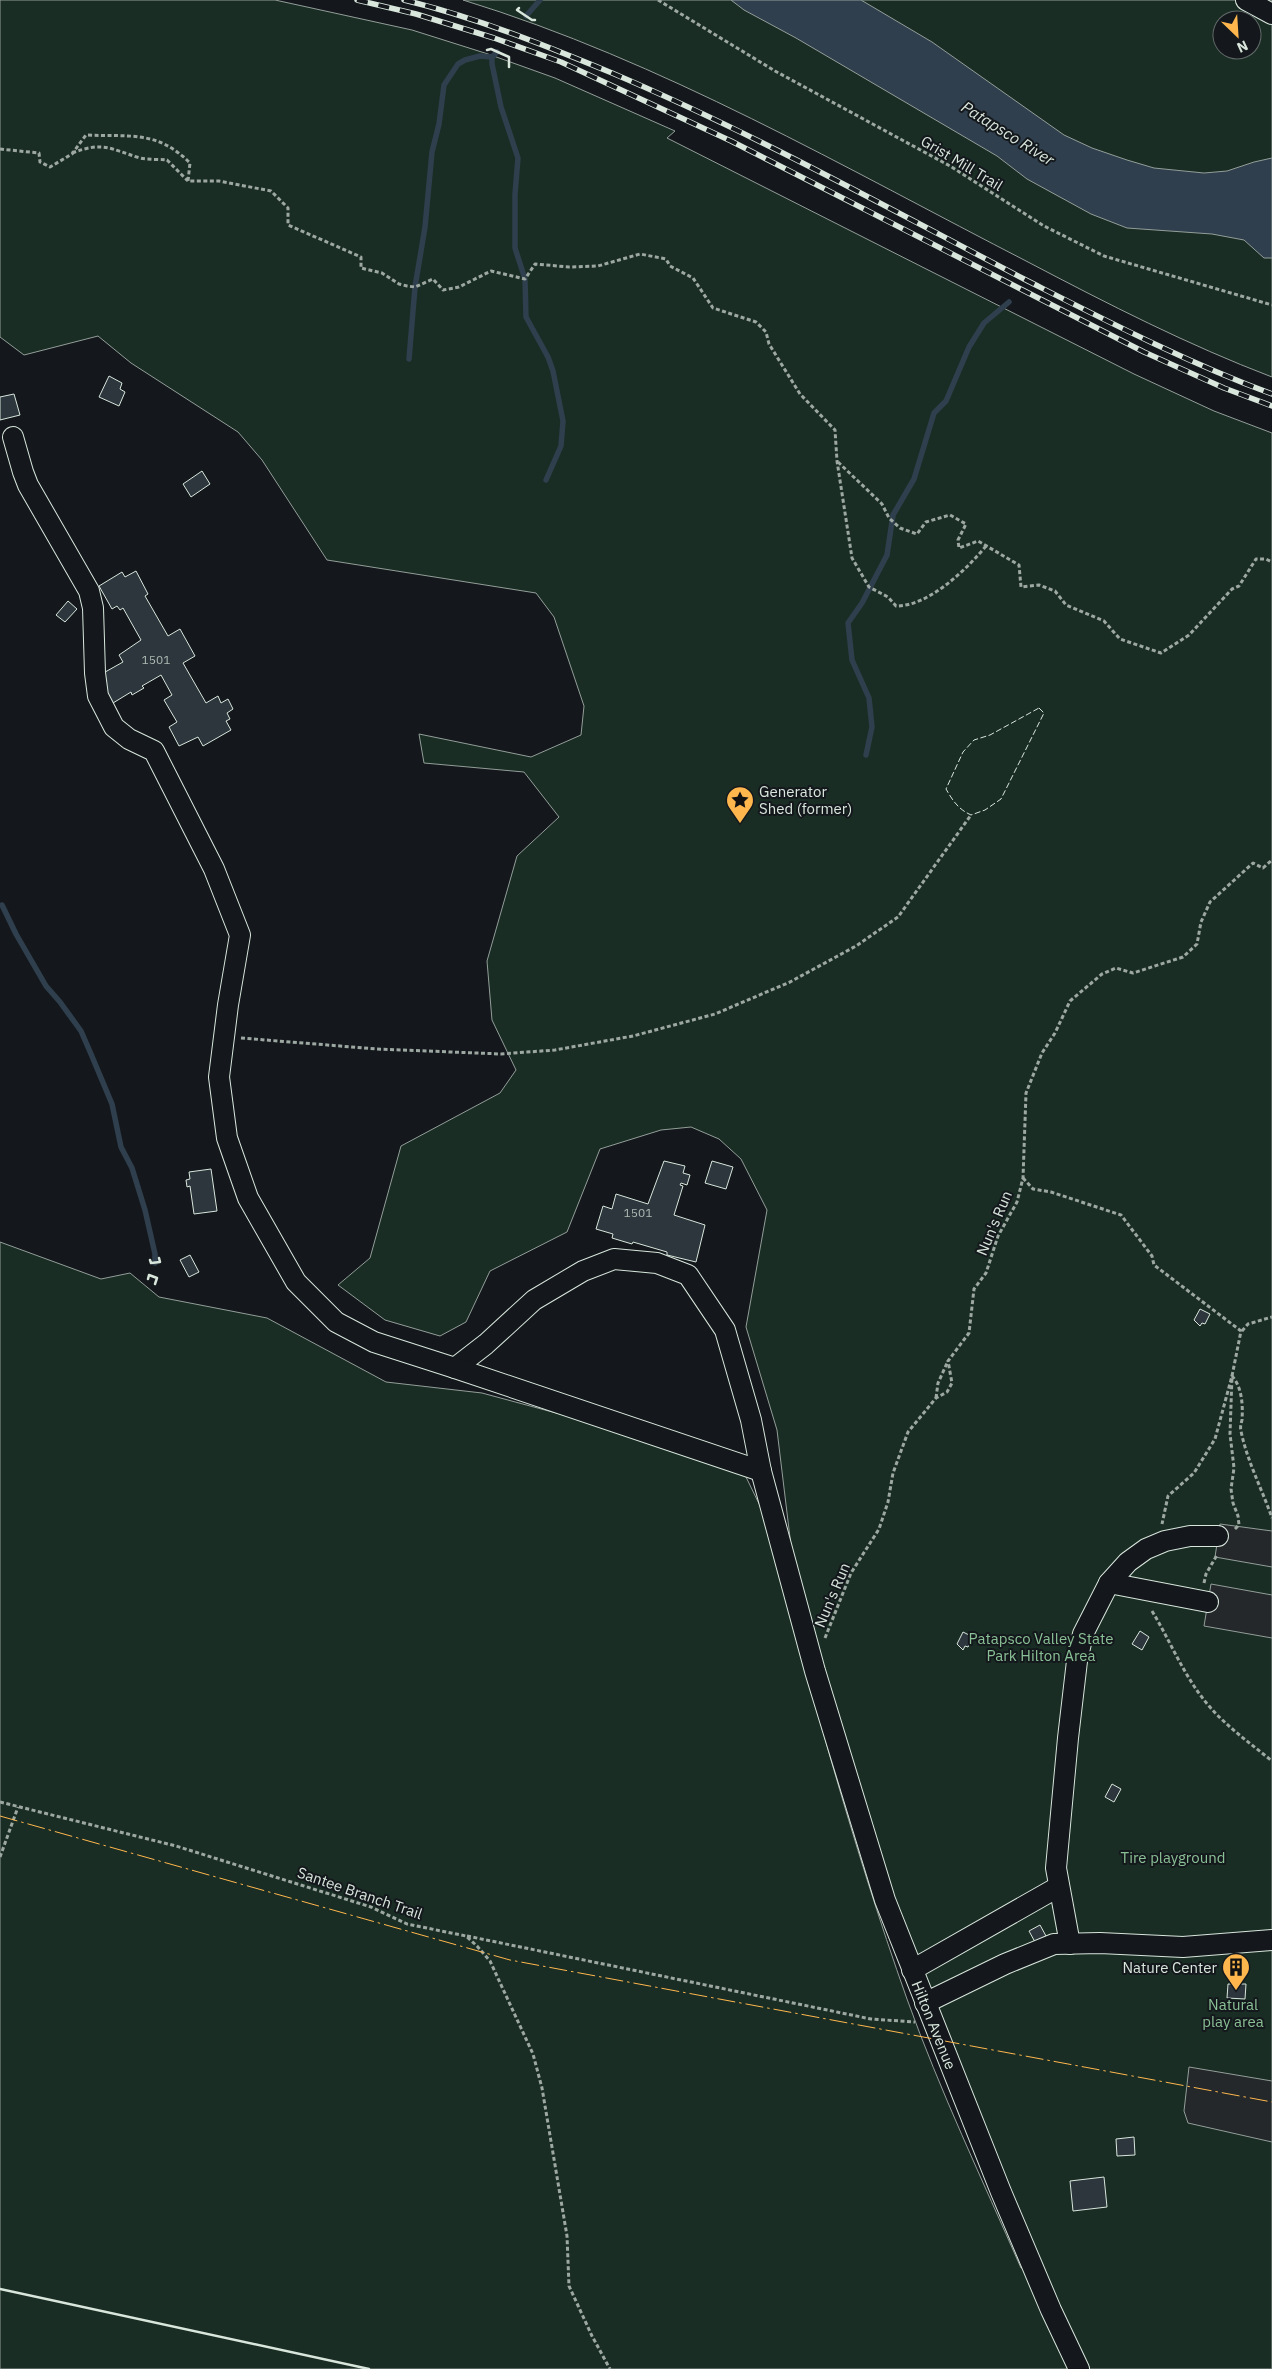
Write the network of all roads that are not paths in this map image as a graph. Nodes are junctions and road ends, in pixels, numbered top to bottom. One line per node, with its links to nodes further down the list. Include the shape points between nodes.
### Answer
1 (1246, 0): 2 (street)
2 (1272, 14)
3 (13, 436): 4 (street, via 28,484 89,591 98,696 114,727 129,739 154,751 214,869 240,935 219,1077 227,1138 248,1198 296,1282 336,1322 374,1342)
4 (455, 1368): 5 (street); 5 (street, Hilton Avenue, via 534,1300 564,1280 614,1260 657,1263 688,1274 725,1330 751,1420)
5 (761, 1471): 12 (street, Hilton Avenue, via 815,1671 885,1900)
6 (1218, 1536): 7 (street, via 1190,1536 1146,1549 1128,1562)
7 (1110, 1583): 8 (street); 9 (street, via 1083,1634 1077,1660 1056,1868)
8 (1205, 1597)
9 (1058, 1887): 10 (street); 12 (street)
10 (1070, 1944): 11 (street, via 1183,1947); 13 (street, via 1054,1944 1035,1950)
11 (1268, 1944)
12 (912, 1970): 13 (street, Hilton Avenue)
13 (924, 2003): 14 (street, Hilton Avenue, via 1016,2228)
14 (1079, 2369)

